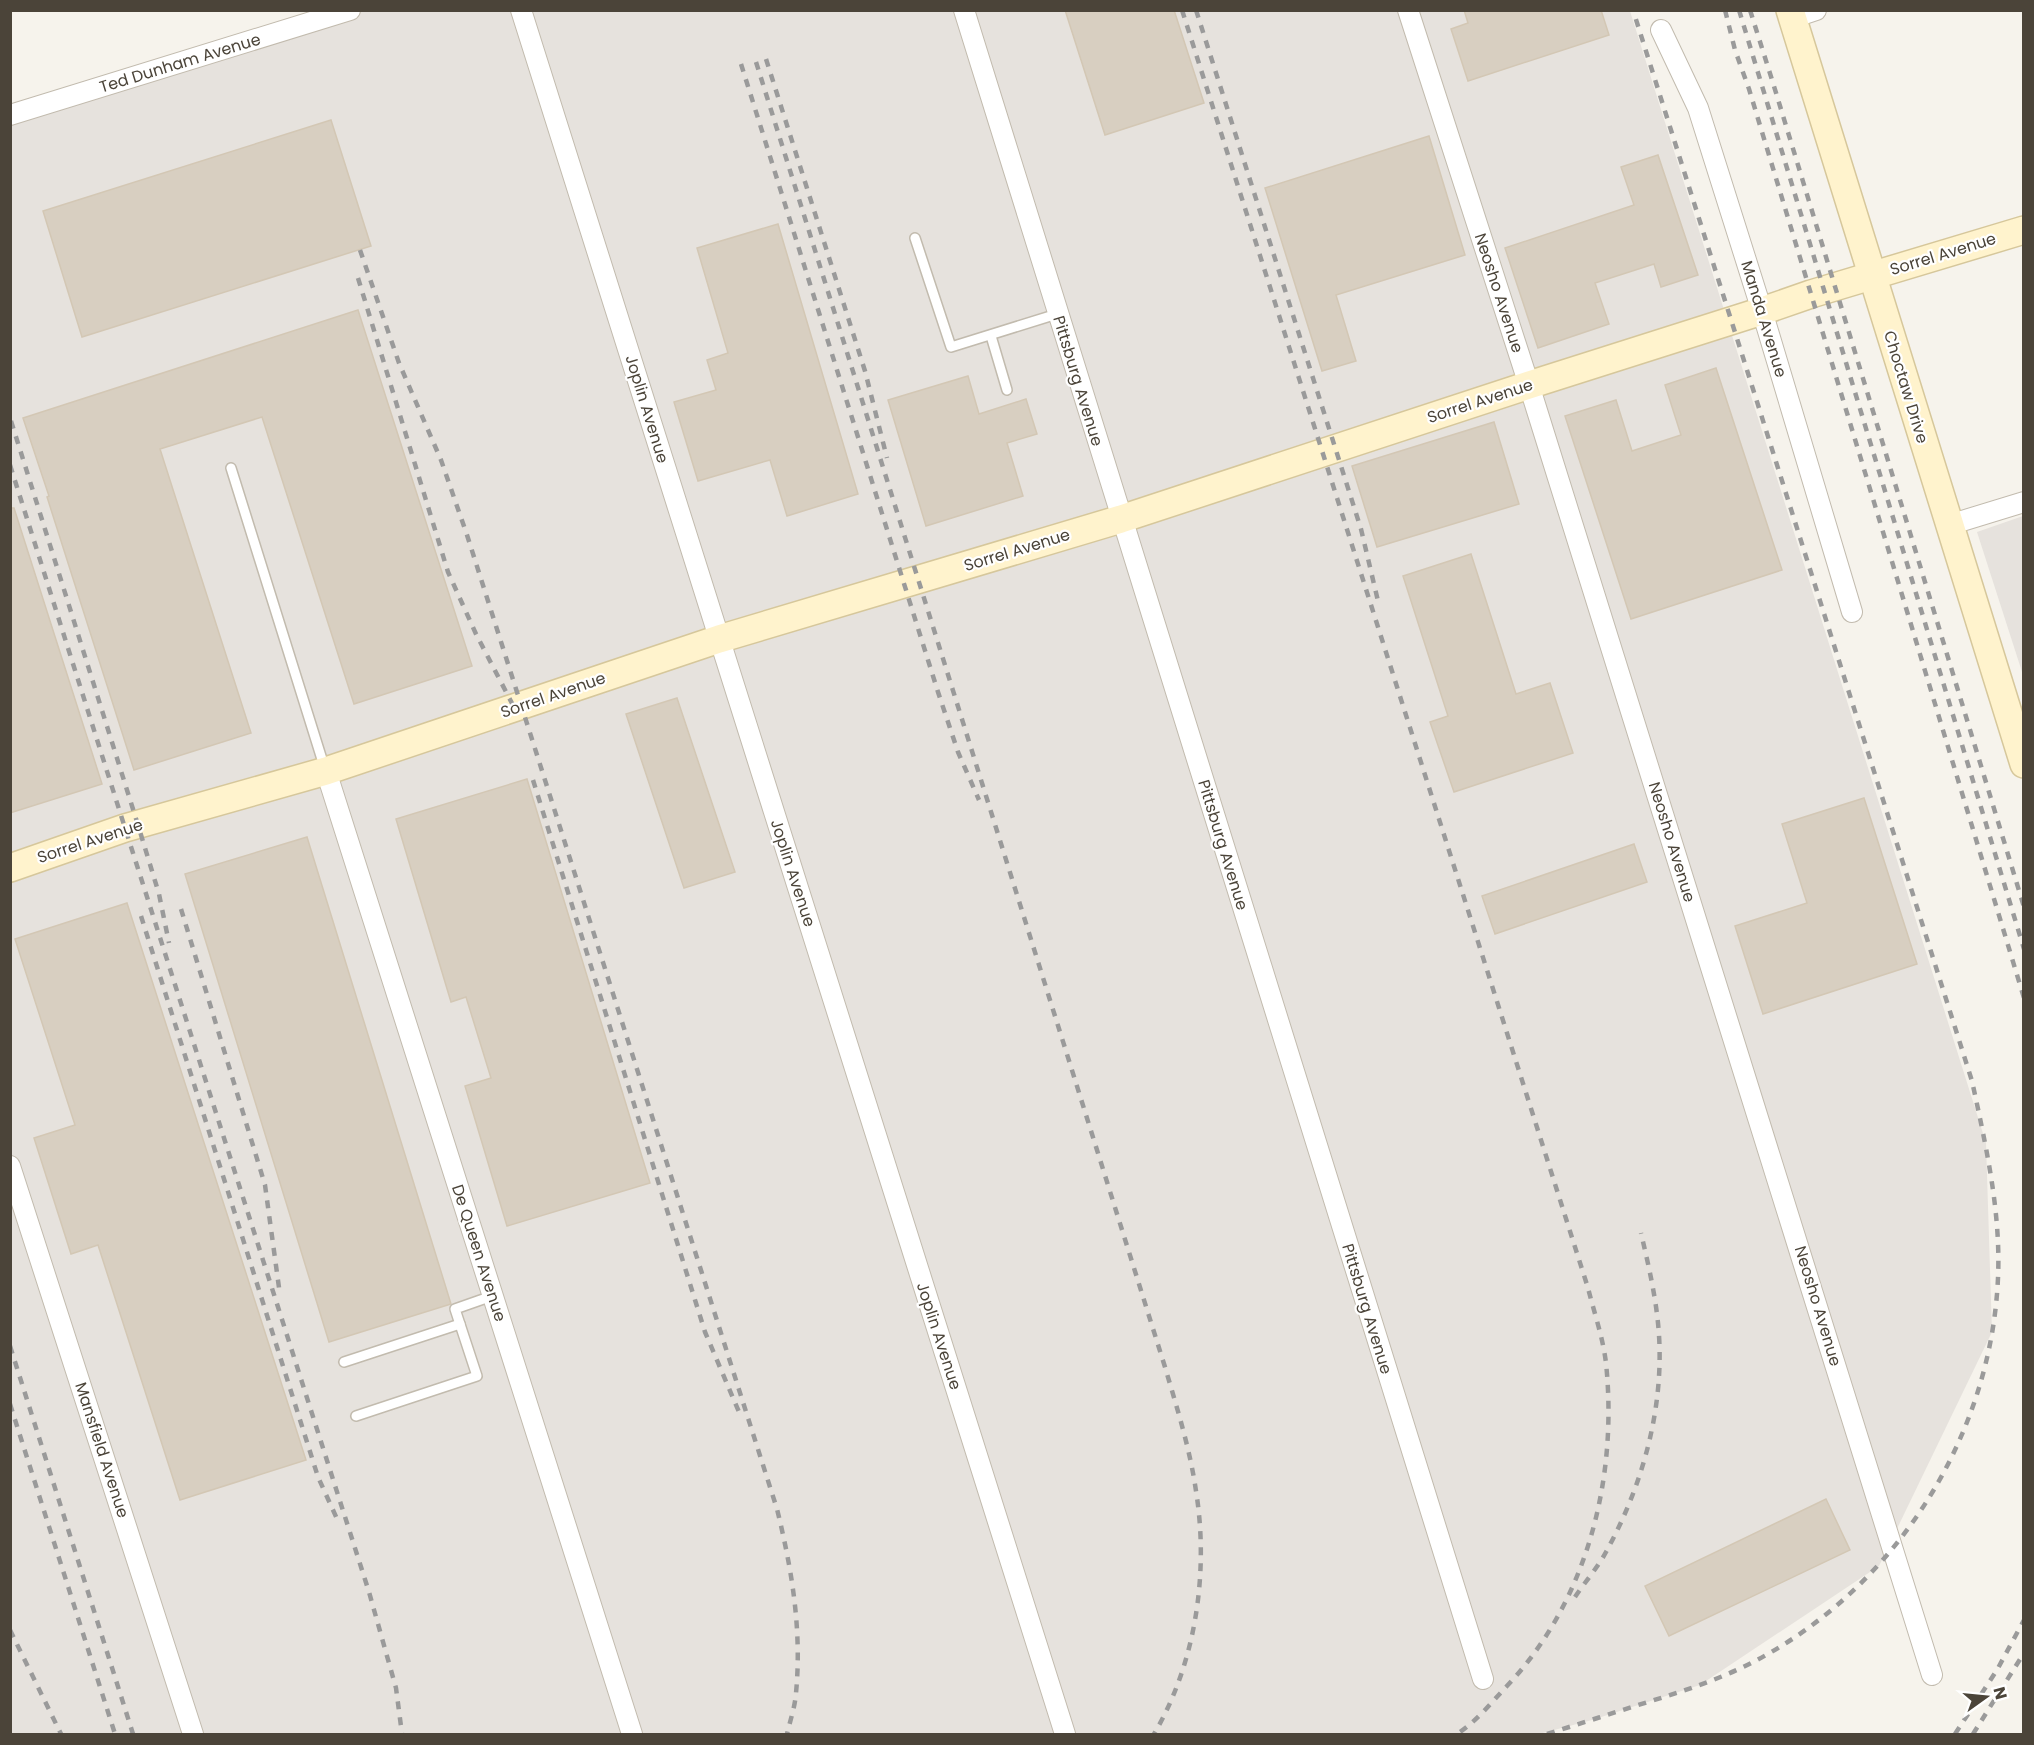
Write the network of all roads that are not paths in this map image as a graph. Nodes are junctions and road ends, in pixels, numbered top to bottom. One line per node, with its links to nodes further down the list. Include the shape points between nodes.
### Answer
1 (350, 10): 7 (street, Ted Dunham Avenue)
2 (521, 10): 21 (street, Joplin Avenue)
3 (964, 10): 12 (street, Pittsburg Avenue)
4 (1408, 10): 14 (street, Neosho Avenue)
5 (1799, 13): 10 (street, Choctaw Drive)
6 (1661, 30): 11 (street, Manda Avenue, via 1698,108)
7 (10, 115)
8 (2024, 230): 10 (street, Sorrel Avenue)
9 (915, 238): 13 (lane, via 951,347)
10 (1871, 275): 11 (street, Sorrel Avenue); 19 (street, Choctaw Drive)
11 (1762, 311): 14 (street, Sorrel Avenue); 20 (street, Manda Avenue)
12 (1057, 314): 13 (lane); 18 (street, Pittsburg Avenue)
13 (991, 336): 15 (lane)
14 (1529, 385): 18 (street, Sorrel Avenue); 30 (street, Neosho Avenue)
15 (1007, 390)
16 (231, 468): 23 (lane)
17 (2024, 502): 19 (street)
18 (1121, 519): 21 (street, Sorrel Avenue); 31 (street, Pittsburg Avenue)
19 (1949, 525): 22 (street, Choctaw Drive)
20 (1852, 612)
21 (719, 639): 23 (street, Sorrel Avenue); 34 (street, Joplin Avenue)
22 (2024, 764)
23 (326, 771): 24 (street, Sorrel Avenue, via 124,828); 26 (street, De Queen Avenue)
24 (10, 868)
25 (10, 1166): 32 (street, Mansfield Avenue)
26 (492, 1296): 27 (lane, via 455,1309); 33 (street, De Queen Avenue)
27 (460, 1324): 28 (lane); 29 (lane, via 477,1376)
28 (344, 1362)
29 (356, 1416)
30 (1932, 1675)
31 (1483, 1679)
32 (193, 1734)
33 (632, 1734)
34 (1065, 1734)

